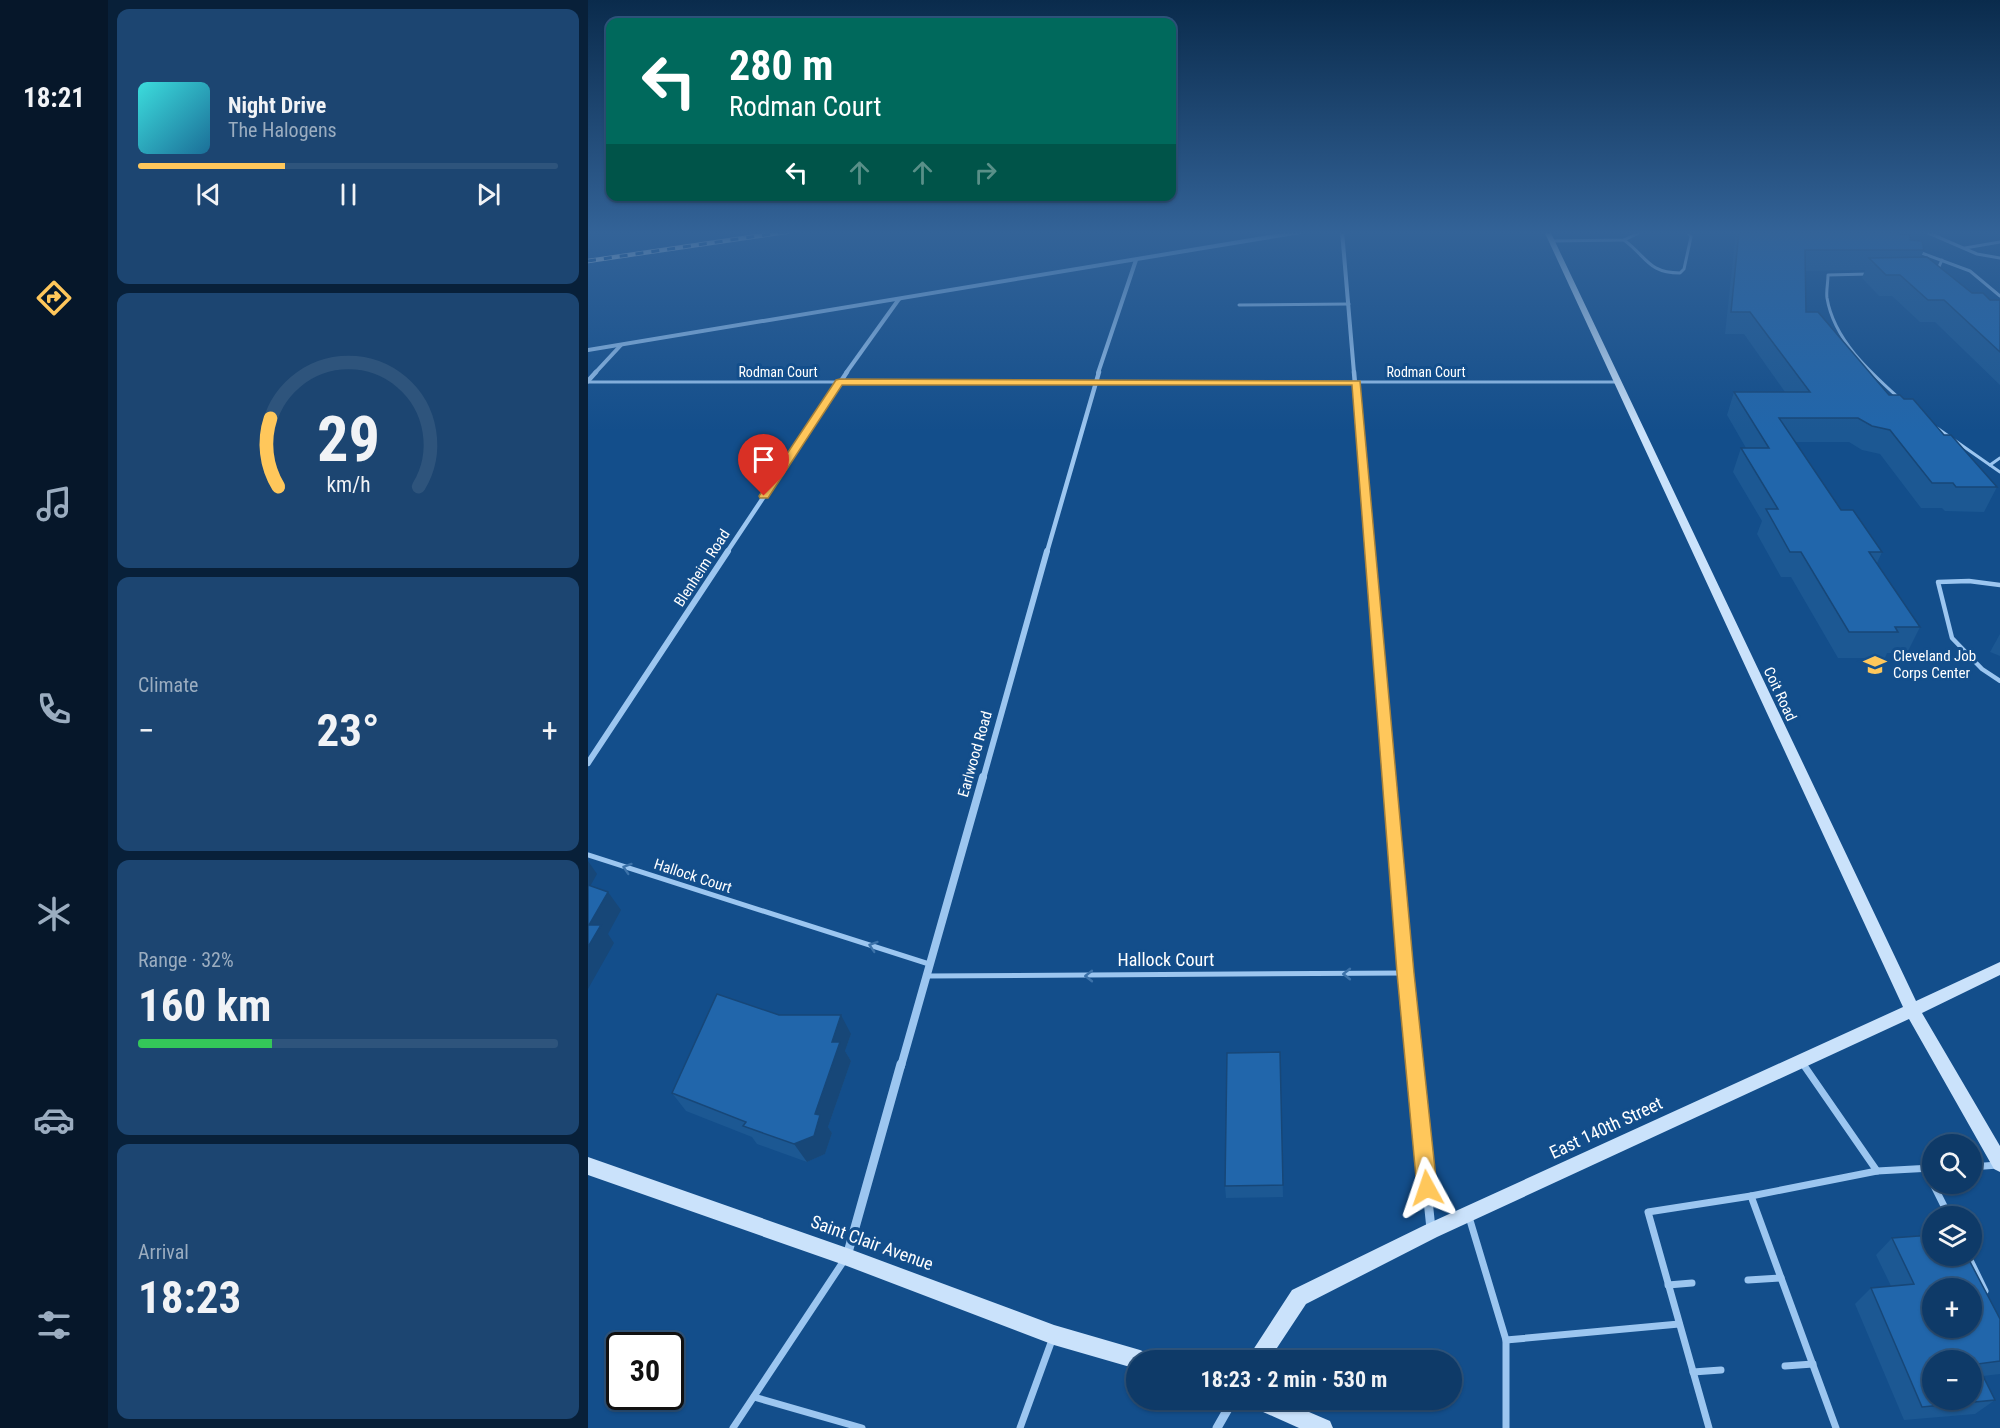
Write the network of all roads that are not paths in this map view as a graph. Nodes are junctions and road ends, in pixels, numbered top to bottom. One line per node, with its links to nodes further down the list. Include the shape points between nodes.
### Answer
1 (900, 298): 8 (street); 11 (street, Blenheim Road)
2 (1123, 298): 12 (street, Earlwood Road)
3 (1348, 298): 6 (street)
4 (1577, 298): 14 (street, Coit Road)
5 (1827, 298): 15 (lane, via 1838,329 1869,371)
6 (1349, 304): 7 (lane); 13 (street)
7 (1239, 305)
8 (622, 345): 9 (street); 10 (street)
9 (588, 350)
10 (588, 381): 11 (lane, Rodman Court)
11 (840, 382): 12 (lane, Rodman Court); 22 (street, Blenheim Road)
12 (1095, 382): 13 (lane, Rodman Court); 24 (street, Earlwood Road)
13 (1357, 382): 14 (lane, Rodman Court); 26 (street)
14 (1616, 382): 28 (street, Coit Road)
15 (1901, 400)
16 (1936, 428): 18 (lane)
17 (2000, 458): 18 (lane)
18 (1990, 465): 19 (lane)
19 (2000, 472)
20 (2000, 585): 21 (lane, via 1938,582 1952,638 1982,669)
21 (2000, 681)
22 (588, 762)
23 (588, 855): 24 (lane, Hallock Court, one-way to 23)
24 (929, 964): 27 (street, Earlwood Road)
25 (2000, 968): 28 (street, East 140th Street)
26 (1405, 973): 27 (lane, Hallock Court, one-way to 27); 37 (street)
27 (927, 976): 38 (street, Earlwood Road)
28 (1913, 1011): 29 (street, East 140th Street); 30 (street, Coit Road)
29 (1801, 1062): 34 (lane); 36 (street, East 140th Street)
30 (2000, 1164): 32 (lane)
31 (588, 1166): 38 (street, Saint Clair Avenue)
32 (1982, 1166)
33 (1922, 1168): 34 (lane)
34 (1877, 1171): 35 (lane)
35 (1751, 1196): 40 (lane); 43 (lane, via 1648,1212)
36 (1468, 1214): 37 (street, East 140th Street); 47 (lane)
37 (1431, 1231): 48 (street, East 140th Street, via 1299,1297)
38 (847, 1257): 46 (street, Saint Clair Avenue); 54 (lane)
39 (1973, 1266): 44 (lane)
40 (1781, 1278): 41 (lane); 50 (lane)
41 (1748, 1280)
42 (1692, 1283): 43 (lane)
43 (1668, 1285): 45 (lane)
44 (1991, 1302)
45 (1679, 1324): 47 (lane); 53 (lane)
46 (1054, 1335): 49 (street, Saint Clair Avenue); 59 (lane)
47 (1506, 1340): 62 (lane)
48 (1265, 1350)
49 (1126, 1356)
50 (1813, 1365): 51 (lane); 64 (lane)
51 (1785, 1366)
52 (1722, 1370): 53 (lane)
53 (1693, 1372): 63 (lane)
54 (754, 1397): 57 (lane); 58 (lane)
55 (1227, 1410): 60 (street)
56 (1282, 1410): 61 (street)
57 (733, 1428)
58 (862, 1428)
59 (1020, 1428)
60 (1217, 1428)
61 (1323, 1428)
62 (1506, 1428)
63 (1709, 1428)
64 (1836, 1428)

